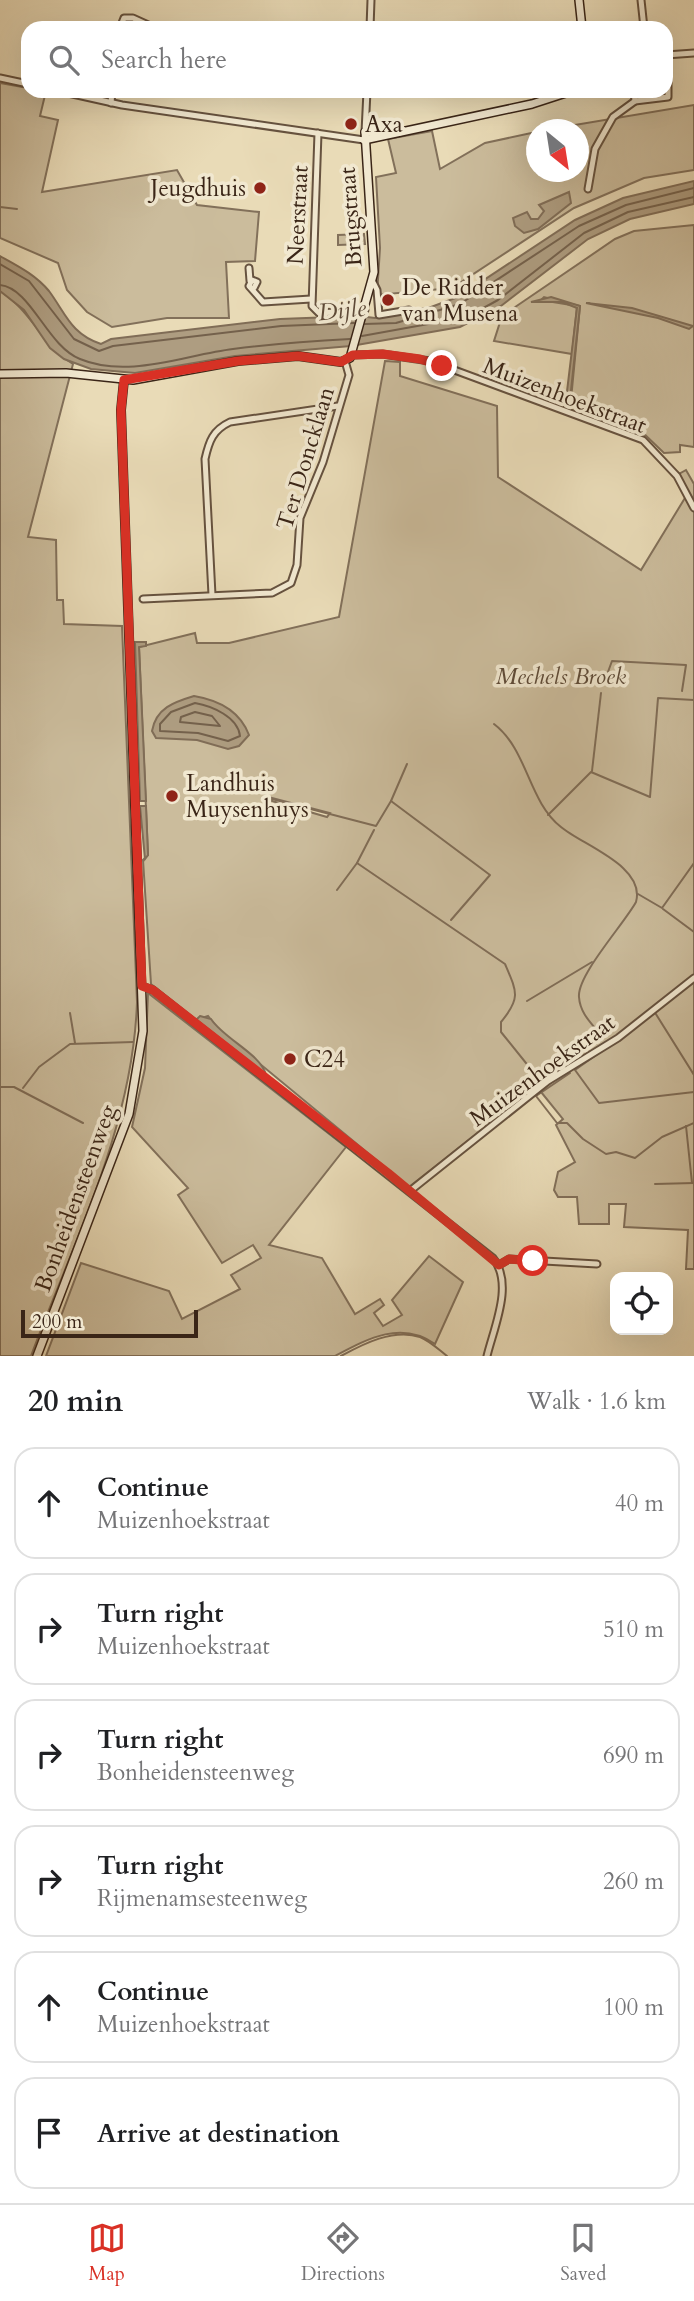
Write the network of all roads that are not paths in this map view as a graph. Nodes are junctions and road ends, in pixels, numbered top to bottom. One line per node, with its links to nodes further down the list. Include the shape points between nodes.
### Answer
1 (371, 0): 6 (street)
2 (579, 0): 7 (street)
3 (640, 0): 8 (street)
4 (123, 21): 5 (street)
5 (140, 21)
6 (370, 21)
7 (581, 21)
8 (643, 21)
9 (694, 53): 10 (street)
10 (673, 55)
11 (0, 78): 12 (street)
12 (21, 82)
13 (89, 98): 20 (street)
14 (111, 98): 20 (street)
15 (367, 98): 22 (street)
16 (550, 98): 22 (street)
17 (635, 98): 19 (street)
18 (660, 98): 19 (street)
19 (635, 101): 23 (street, via 613,117 595,149)
20 (111, 103): 21 (street)
21 (318, 132): 22 (street); 26 (street, Neerstraat)
22 (365, 136): 25 (street, Brugstraat)
23 (588, 189)
24 (249, 268): 26 (street, Neerstraat, via 250,281 257,282 254,288 263,302)
25 (373, 282): 27 (street, Brugstraat, via 379,313); 28 (street, Brugstraat)
26 (311, 299): 28 (street, Neerstraat, via 319,313)
27 (409, 310)
28 (365, 312): 29 (street, Brugstraat)
29 (354, 352): 30 (street); 34 (street, Muizenhoekstraat, via 429,361 643,440 677,476)
30 (345, 361): 32 (street, via 298,356 250,360); 33 (street, Ter Doncklaan, via 349,375)
31 (0, 374): 32 (street, via 66,373)
32 (124, 380): 38 (street, Bonheidensteenweg, via 121,410)
33 (338, 406): 35 (street, Ter Doncklaan, via 323,462 300,518 291,583 272,593); 35 (street, via 230,422 218,428 210,440 205,459)
34 (694, 508)
35 (212, 595): 36 (street, Ter Doncklaan)
36 (143, 599)
37 (694, 978): 39 (street, Muizenhoekstraat, via 618,1038 548,1081)
38 (142, 986): 39 (street, via 153,990); 42 (street, Bonheidensteenweg, via 143,1031 129,1114)
39 (410, 1191): 41 (street)
40 (597, 1264): 41 (street, via 509,1259)
41 (499, 1265): 43 (street, via 502,1291)
42 (37, 1356)
43 (487, 1356)

